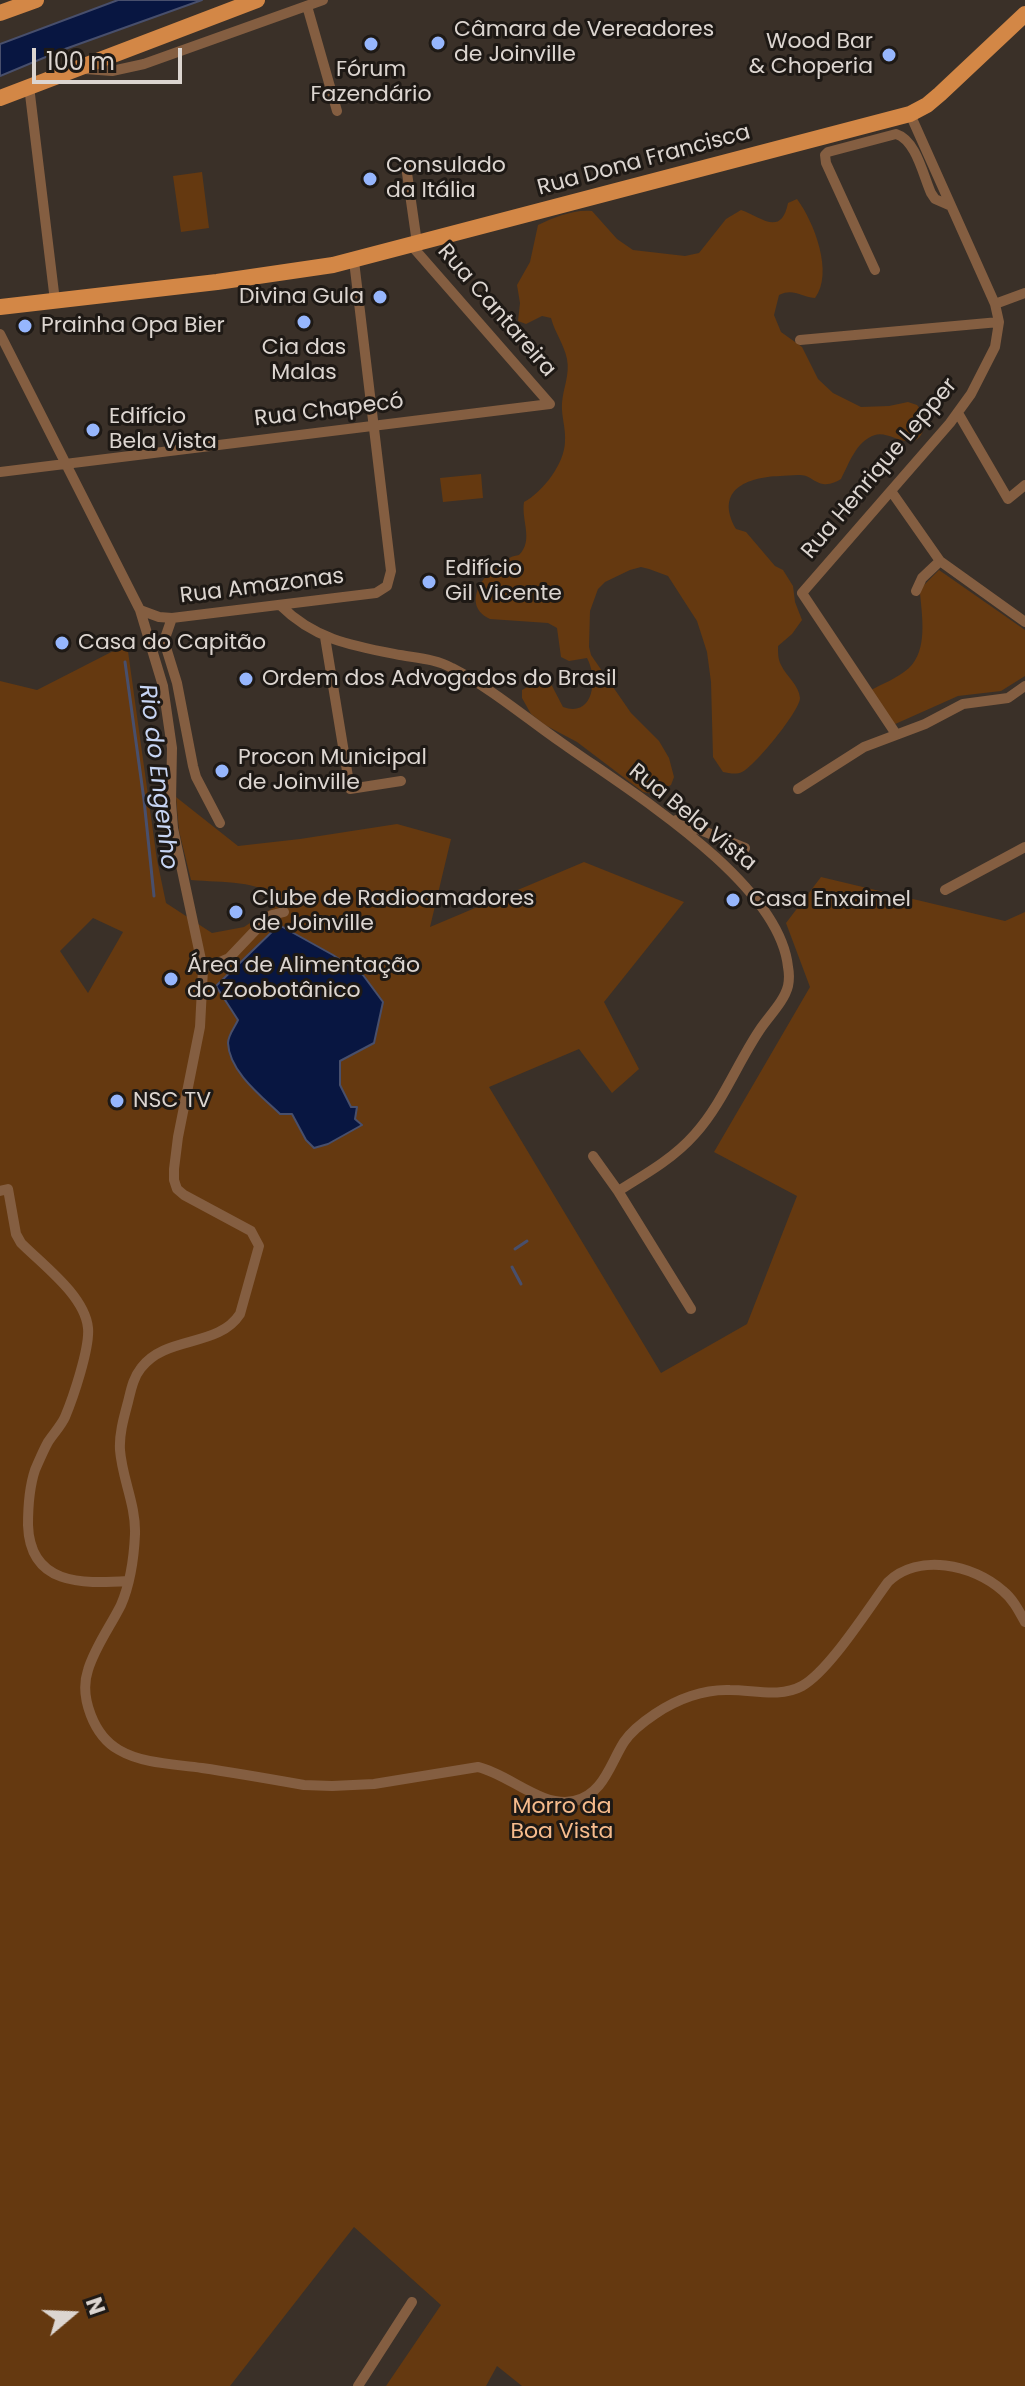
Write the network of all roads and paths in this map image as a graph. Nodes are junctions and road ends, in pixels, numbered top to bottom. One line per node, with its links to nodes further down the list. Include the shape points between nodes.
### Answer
1 (36, 0): 5 (main road)
2 (257, 0): 7 (main road)
3 (323, 0): 4 (street)
4 (307, 6): 7 (street, via 126,69); 10 (street)
5 (0, 13)
6 (1025, 14): 11 (main road, Rua Dona Francisca, via 940,94)
7 (75, 68): 8 (main road)
8 (29, 86): 9 (main road); 18 (street)
9 (0, 98)
10 (337, 111)
11 (910, 114): 13 (street); 14 (main road, Rua Dona Francisca)
12 (406, 166): 14 (street)
13 (951, 206): 16 (street, via 935,199 901,135 828,152 826,163); 19 (street)
14 (414, 244): 15 (main road, Rua Dona Francisca); 24 (street, Rua Cantareira)
15 (354, 261): 18 (main road, Rua Dona Francisca); 26 (street)
16 (875, 270)
17 (1025, 293): 19 (street)
18 (55, 301): 20 (main road, Rua Dona Francisca)
19 (995, 304): 21 (street)
20 (0, 307)
21 (999, 322): 23 (street); 25 (street, Rua Henrique Lepper, via 989,361)
22 (0, 334): 27 (street)
23 (800, 340)
24 (550, 404): 26 (street, Rua Chapecó)
25 (958, 413): 29 (street, via 1008,499); 30 (street, Rua Henrique Lepper)
26 (373, 426): 27 (street, Rua Chapecó); 33 (street, Rua Amazonas, via 391,571 387,586 376,593)
27 (66, 463): 28 (street, Rua Chapecó); 34 (street)
28 (0, 472)
29 (1025, 485)
30 (891, 491): 31 (street); 44 (street, Rua Henrique Lepper, via 802,593)
31 (940, 561): 32 (street); 36 (street)
32 (916, 591)
33 (280, 605): 35 (street, Rua Amazonas); 37 (street, Rua Bela Vista)
34 (140, 610): 35 (street, Rua Amazonas); 39 (street)
35 (172, 618): 38 (street)
36 (1025, 622)
37 (325, 637): 45 (street, via 350,789); 47 (street, Rua Bela Vista, via 453,668)
38 (166, 650): 39 (street); 42 (street)
39 (154, 655): 41 (street)
40 (1025, 686): 44 (street, via 1008,698 963,704)
41 (166, 705): 42 (street); 43 (street)
42 (183, 713): 43 (street); 48 (street, via 196,777)
43 (170, 727): 53 (street, via 173,828)
44 (896, 734): 46 (street, via 853,753)
45 (401, 781)
46 (798, 789)
47 (663, 815): 50 (street); 56 (street, Rua Bela Vista, via 724,863 757,899 783,946 788,986 695,1135)
48 (220, 823)
49 (1025, 847): 51 (street)
50 (745, 848)
51 (945, 890)
52 (284, 912): 53 (street, via 267,918 229,958)
53 (203, 969): 58 (street, via 200,1027 174,1180 184,1195 251,1231 259,1246 234,1323 159,1352 134,1379 120,1434 135,1521)
54 (593, 1156): 56 (street)
55 (4, 1190): 58 (street, via 21,1243 72,1294 88,1328 64,1419 35,1471 29,1542 35,1557 65,1578)
56 (618, 1191): 57 (street)
57 (691, 1309)
58 (128, 1581): 59 (street, via 92,1658 84,1689 99,1731 118,1750 168,1764 304,1785 374,1784 478,1767 494,1770 538,1795 569,1802 594,1792 643,1722 688,1696 714,1690 787,1692 803,1686 818,1674 888,1582 910,1567 935,1564 972,1572 1004,1591)
59 (1025, 1622)
60 (412, 2302): 61 (street)
61 (358, 2386)

